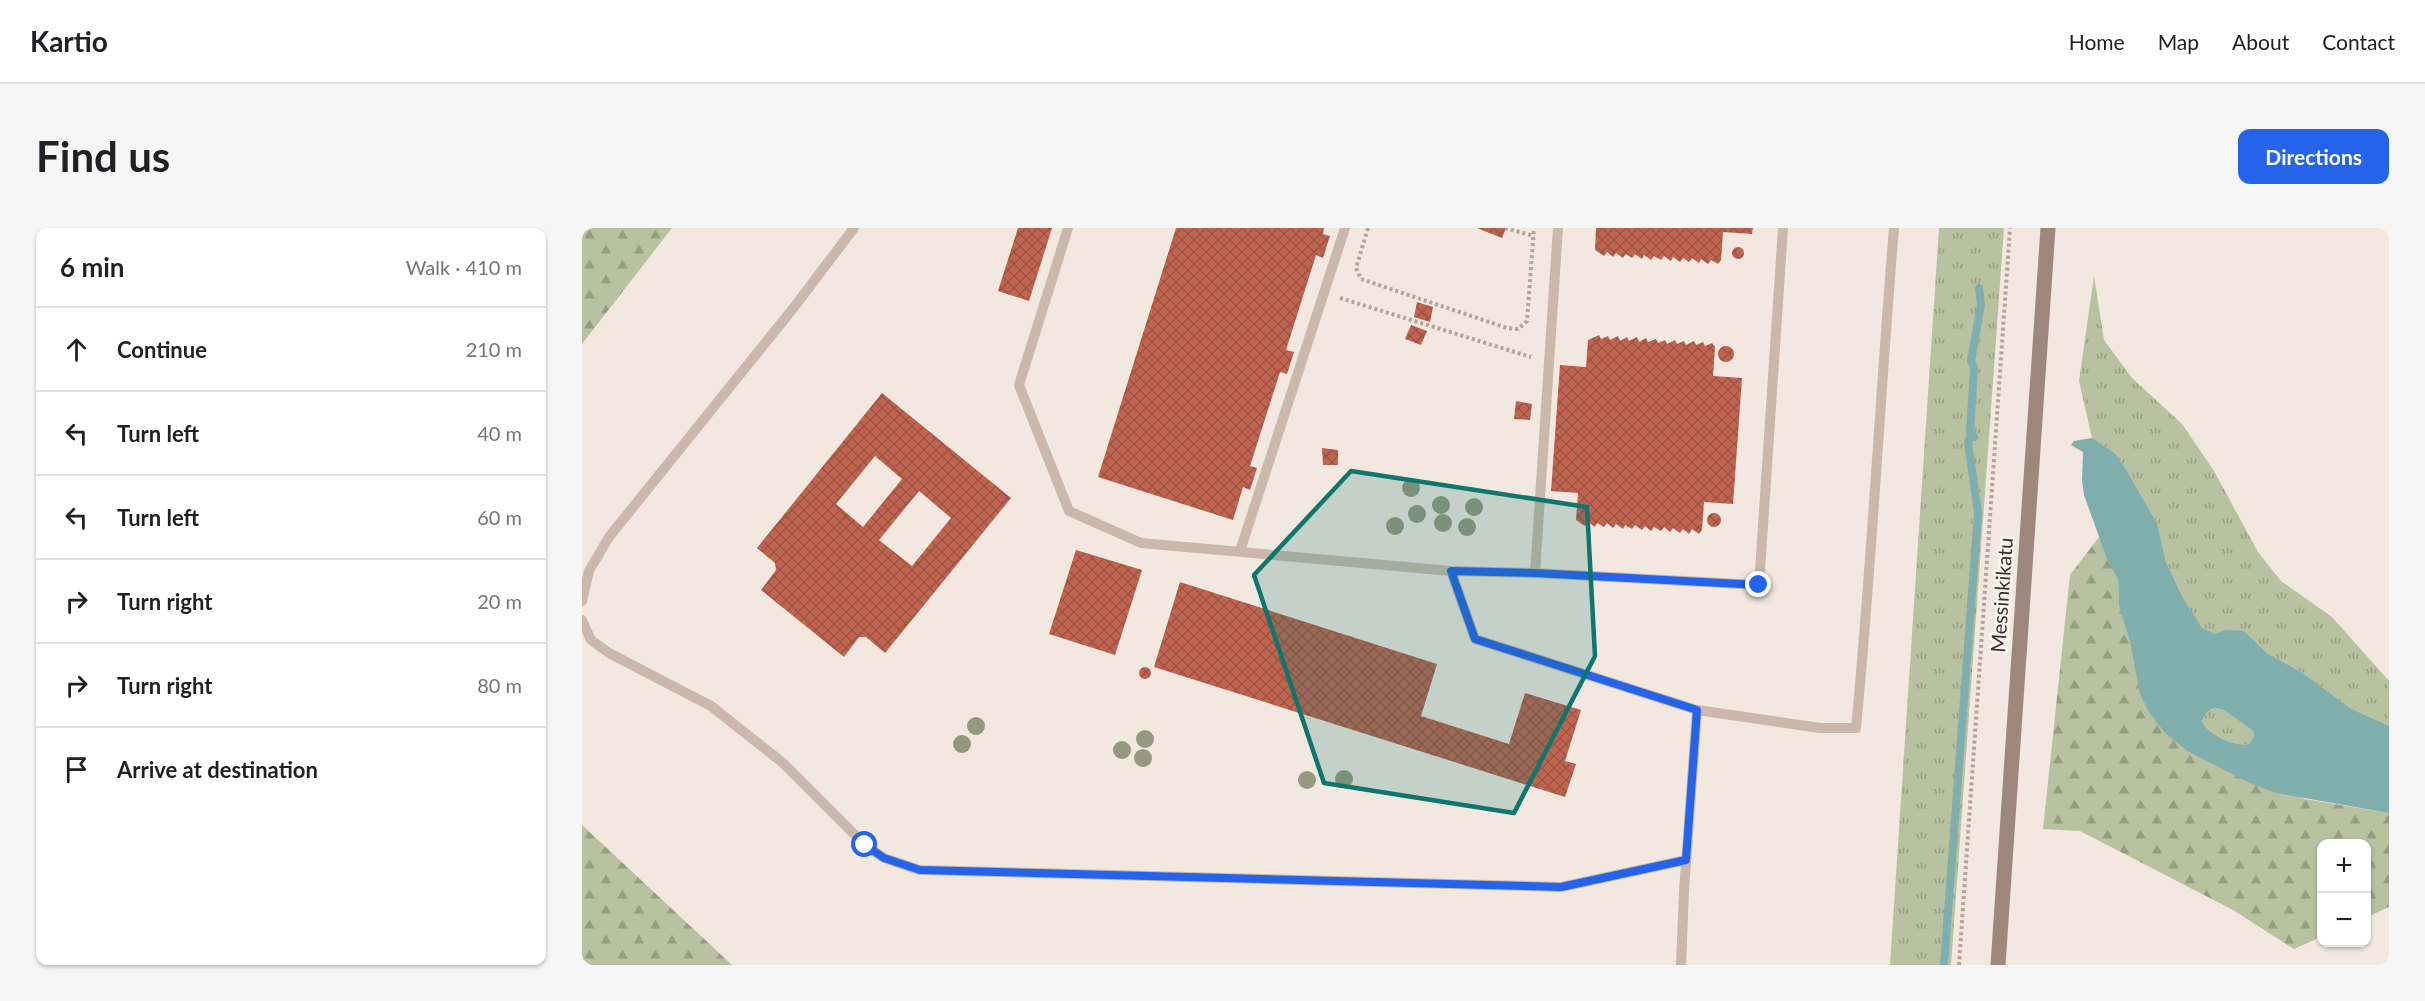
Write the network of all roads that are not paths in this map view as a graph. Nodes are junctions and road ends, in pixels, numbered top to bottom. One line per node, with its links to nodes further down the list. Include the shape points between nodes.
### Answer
1 (854, 228): 11 (lane, via 609,537 589,571)
2 (1068, 228): 8 (lane, via 1019,385 1069,511 1142,543)
3 (1345, 228): 8 (lane)
4 (1558, 228): 10 (lane)
5 (1783, 228): 10 (lane, via 1759,585)
6 (1894, 228): 13 (lane, via 1856,728 1820,728)
7 (2048, 228): 16 (street, Messinkikatu)
8 (1240, 551): 9 (lane)
9 (1451, 571): 10 (lane); 13 (lane, via 1475,639)
10 (1535, 573)
11 (582, 601)
12 (582, 620): 14 (lane, via 591,640 609,653 711,706 783,764 865,845 884,858 920,870 1561,887)
13 (1697, 710): 14 (lane)
14 (1686, 860): 15 (lane)
15 (1682, 965)
16 (1998, 965)

